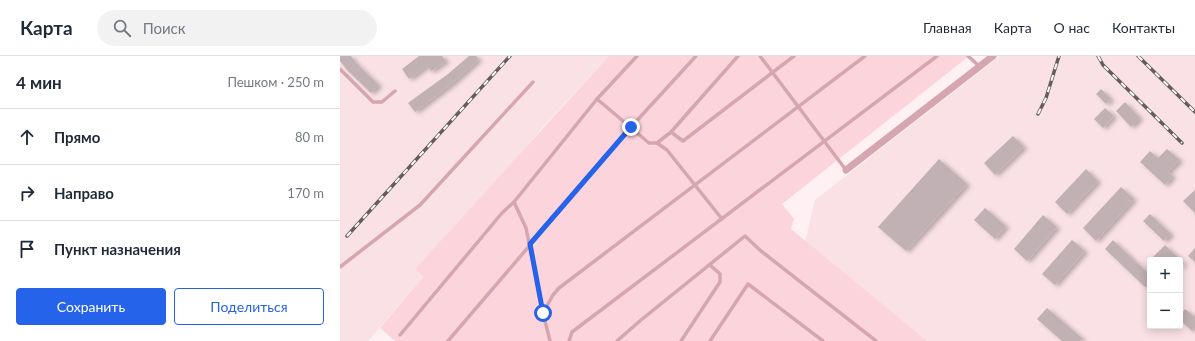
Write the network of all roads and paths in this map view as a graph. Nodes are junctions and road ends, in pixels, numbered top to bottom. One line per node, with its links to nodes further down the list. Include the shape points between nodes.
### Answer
1 (637, 56): 15 (lane)
2 (696, 56): 17 (lane)
3 (738, 56): 18 (lane)
4 (760, 56): 12 (lane)
5 (794, 56): 12 (lane)
6 (865, 56): 16 (lane)
7 (937, 56): 19 (lane)
8 (968, 56): 10 (lane)
9 (992, 56): 10 (street)
10 (979, 66): 21 (street)
11 (340, 69): 14 (lane, via 373,102 382,102)
12 (772, 72): 16 (lane); 18 (lane, via 682,141)
13 (533, 82): 27 (lane, via 420,205)
14 (396, 91)
15 (597, 100): 17 (lane); 23 (lane)
16 (798, 107): 19 (lane); 22 (lane)
17 (631, 127): 20 (lane, via 649,143); 25 (lane)
18 (670, 132): 20 (lane)
19 (824, 142): 21 (lane); 24 (lane)
20 (657, 143): 22 (lane, via 667,150)
21 (846, 170)
22 (695, 185): 24 (lane); 28 (lane, via 560,288 552,295)
23 (514, 202): 25 (lane); 29 (lane)
24 (722, 219): 32 (lane, via 572,332)
25 (530, 244): 28 (lane); 30 (lane)
26 (710, 265): 33 (lane); 34 (lane, via 720,274 720,282); 37 (lane, via 746,236 761,251)
27 (340, 266)
28 (543, 313): 31 (lane)
29 (400, 335)
30 (448, 341)
31 (550, 341)
32 (569, 341)
33 (617, 341)
34 (681, 341)
35 (710, 341): 36 (lane, via 748,284)
36 (822, 341)
37 (876, 341)

